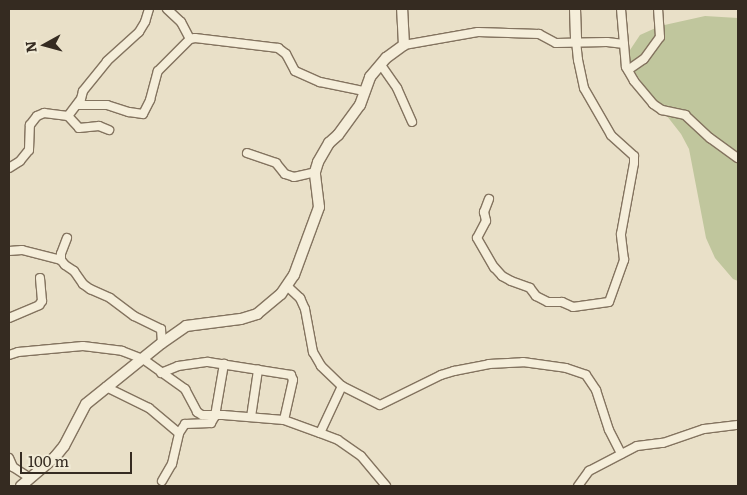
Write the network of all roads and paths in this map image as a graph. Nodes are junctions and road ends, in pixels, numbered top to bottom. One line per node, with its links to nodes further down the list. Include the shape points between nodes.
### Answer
1 (149, 9): 14 (street, via 139,32 107,61)
2 (167, 9): 7 (street, via 181,22)
3 (402, 9): 10 (street)
4 (575, 9): 8 (street)
5 (620, 9): 9 (street)
6 (658, 9): 12 (street, via 660,37 644,59)
7 (190, 39): 13 (street, via 278,48 286,54 295,71 320,82); 14 (street, via 158,71 143,114 101,104)
8 (576, 42): 9 (street); 10 (street, via 556,42 539,34 478,32); 22 (street, via 584,88 611,134 634,156 621,234 624,260 609,302 573,307 562,302 548,302 536,296 530,288 502,276 477,238 486,222 484,212)
9 (624, 44): 12 (street)
10 (404, 45): 11 (street)
11 (381, 65): 13 (street, via 370,77); 16 (street, via 397,88)
12 (628, 70): 19 (street, via 654,104 662,110 685,115)
13 (364, 91): 21 (street, via 360,105 329,143)
14 (77, 105): 15 (street)
15 (68, 116): 17 (street, via 80,128 100,126); 20 (street, via 44,112 37,116 30,125 29,150)
16 (412, 122)
17 (109, 130)
18 (247, 153): 21 (street, via 276,163 285,174 294,177)
19 (738, 158)
20 (9, 168)
21 (316, 172): 27 (street, via 319,207)
22 (490, 198)
23 (67, 238): 25 (street)
24 (9, 251): 25 (street, via 22,250)
25 (61, 260): 29 (street, via 83,284 142,321 161,329)
26 (40, 278): 28 (street, via 42,301 39,305)
27 (288, 286): 29 (street, via 257,314 186,326); 35 (street, via 300,298 305,309 314,352 321,366)
28 (9, 318)
29 (162, 343): 31 (street)
30 (9, 355): 31 (street, via 83,346 122,351)
31 (143, 359): 34 (street); 36 (street)
32 (224, 364): 33 (street); 34 (street, via 208,362 178,366); 37 (street)
33 (258, 370): 38 (street); 39 (street, via 291,374 293,380)
34 (161, 373): 37 (street, via 185,389 197,412 207,417)
35 (342, 386): 42 (street); 43 (street, via 380,405 440,375 489,364 523,362 566,368 586,375 596,390)
36 (106, 387): 41 (street, via 149,408); 45 (street, via 86,404 56,457)
37 (215, 416): 38 (street); 41 (street, via 211,423 185,424)
38 (251, 417): 39 (street)
39 (284, 420): 42 (street)
40 (738, 424): 43 (street, via 704,429 664,443 645,443)
41 (179, 433): 46 (street, via 172,464)
42 (320, 433): 48 (street, via 338,440 361,456)
43 (621, 454): 49 (street, via 589,471)
44 (9, 458): 45 (street, via 13,467)
45 (30, 478): 47 (street)
46 (162, 481)
47 (21, 486)
48 (386, 486)
49 (578, 486)

